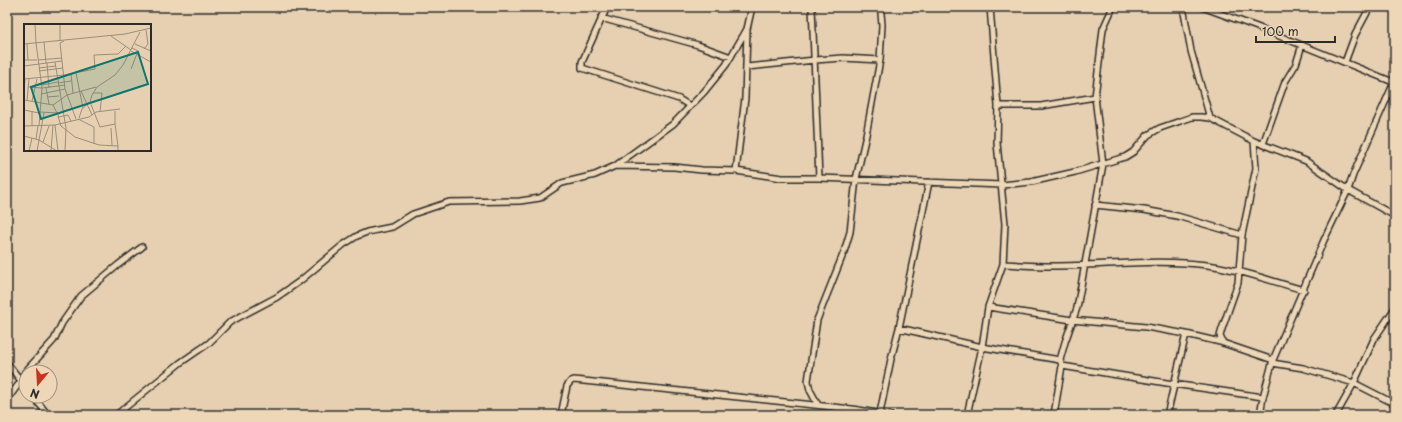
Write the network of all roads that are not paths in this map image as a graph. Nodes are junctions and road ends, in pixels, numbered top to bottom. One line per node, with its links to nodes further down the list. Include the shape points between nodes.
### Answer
1 (607, 7): 10 (street)
2 (752, 7): 11 (street)
3 (812, 7): 14 (street)
4 (879, 7): 15 (street, via 882,25)
5 (990, 7): 21 (street)
6 (1113, 7): 19 (street, via 1103,29)
7 (1183, 7): 22 (street, via 1191,51)
8 (1202, 7): 12 (street)
9 (1370, 7): 16 (street, via 1355,35)
10 (601, 18): 13 (street, via 698,45); 20 (street, via 582,62 582,68 679,99)
11 (747, 29): 13 (street); 17 (street)
12 (1302, 45): 16 (street); 24 (street)
13 (731, 57): 20 (street)
14 (815, 60): 15 (street); 17 (street); 28 (street)
15 (880, 60): 29 (street)
16 (1345, 62): 18 (street)
17 (747, 67): 27 (street)
18 (1394, 81): 32 (street)
19 (1095, 97): 21 (street, via 1041,106); 25 (street)
20 (690, 106): 26 (street, via 672,124)
21 (998, 106): 31 (street, via 997,143)
22 (1210, 118): 23 (street); 25 (street, via 1192,117 1160,128 1148,135 1133,152)
23 (1254, 141): 24 (street); 35 (street, via 1256,168)
24 (1263, 144): 32 (street, via 1306,161)
25 (1103, 164): 31 (street, via 1031,182); 33 (street)
26 (615, 166): 27 (street); 64 (street, via 562,183 540,198 520,201 449,202 413,214 392,227 366,232 350,239 283,293 230,322 209,343)
27 (736, 171): 28 (street, via 782,178)
28 (819, 178): 29 (street)
29 (856, 179): 30 (street); 61 (street, via 850,232 817,320 808,381)
30 (929, 182): 31 (street); 44 (street)
31 (1002, 185): 37 (street, via 1005,224)
32 (1348, 190): 34 (street); 40 (street)
33 (1095, 205): 35 (street, via 1177,216); 38 (street)
34 (1395, 216)
35 (1242, 235): 39 (street)
36 (142, 247): 51 (street, via 82,296 62,323 54,340)
37 (1003, 264): 38 (street); 41 (street)
38 (1085, 265): 39 (street, via 1176,262 1222,267); 43 (street, via 1077,308)
39 (1240, 272): 40 (street); 46 (street, via 1220,336)
40 (1304, 290): 49 (street)
41 (988, 308): 43 (street); 47 (street)
42 (1395, 308): 54 (street, via 1374,339)
43 (1072, 320): 45 (street, via 1146,327); 48 (street)
44 (900, 328): 47 (street); 62 (street)
45 (1186, 334): 46 (street); 55 (street)
46 (1223, 343): 49 (street)
47 (982, 347): 48 (street); 67 (street)
48 (1060, 360): 52 (street)
49 (1272, 362): 54 (street); 57 (street)
50 (7, 363): 53 (street)
51 (32, 364)
52 (1062, 366): 55 (street); 68 (street)
53 (18, 377)
54 (1354, 383): 60 (street); 71 (street)
55 (1173, 384): 57 (street); 69 (street)
56 (18, 385): 58 (street)
57 (1263, 397): 70 (street)
58 (7, 400)
59 (39, 404): 63 (street)
60 (1395, 404)
61 (818, 405): 62 (street); 65 (street, via 571,380 567,386)
62 (880, 413): 66 (street)
63 (48, 415)
64 (116, 415)
65 (561, 415)
66 (890, 415)
67 (967, 415)
68 (1054, 415)
69 (1167, 415)
70 (1260, 415)
71 (1336, 415)

